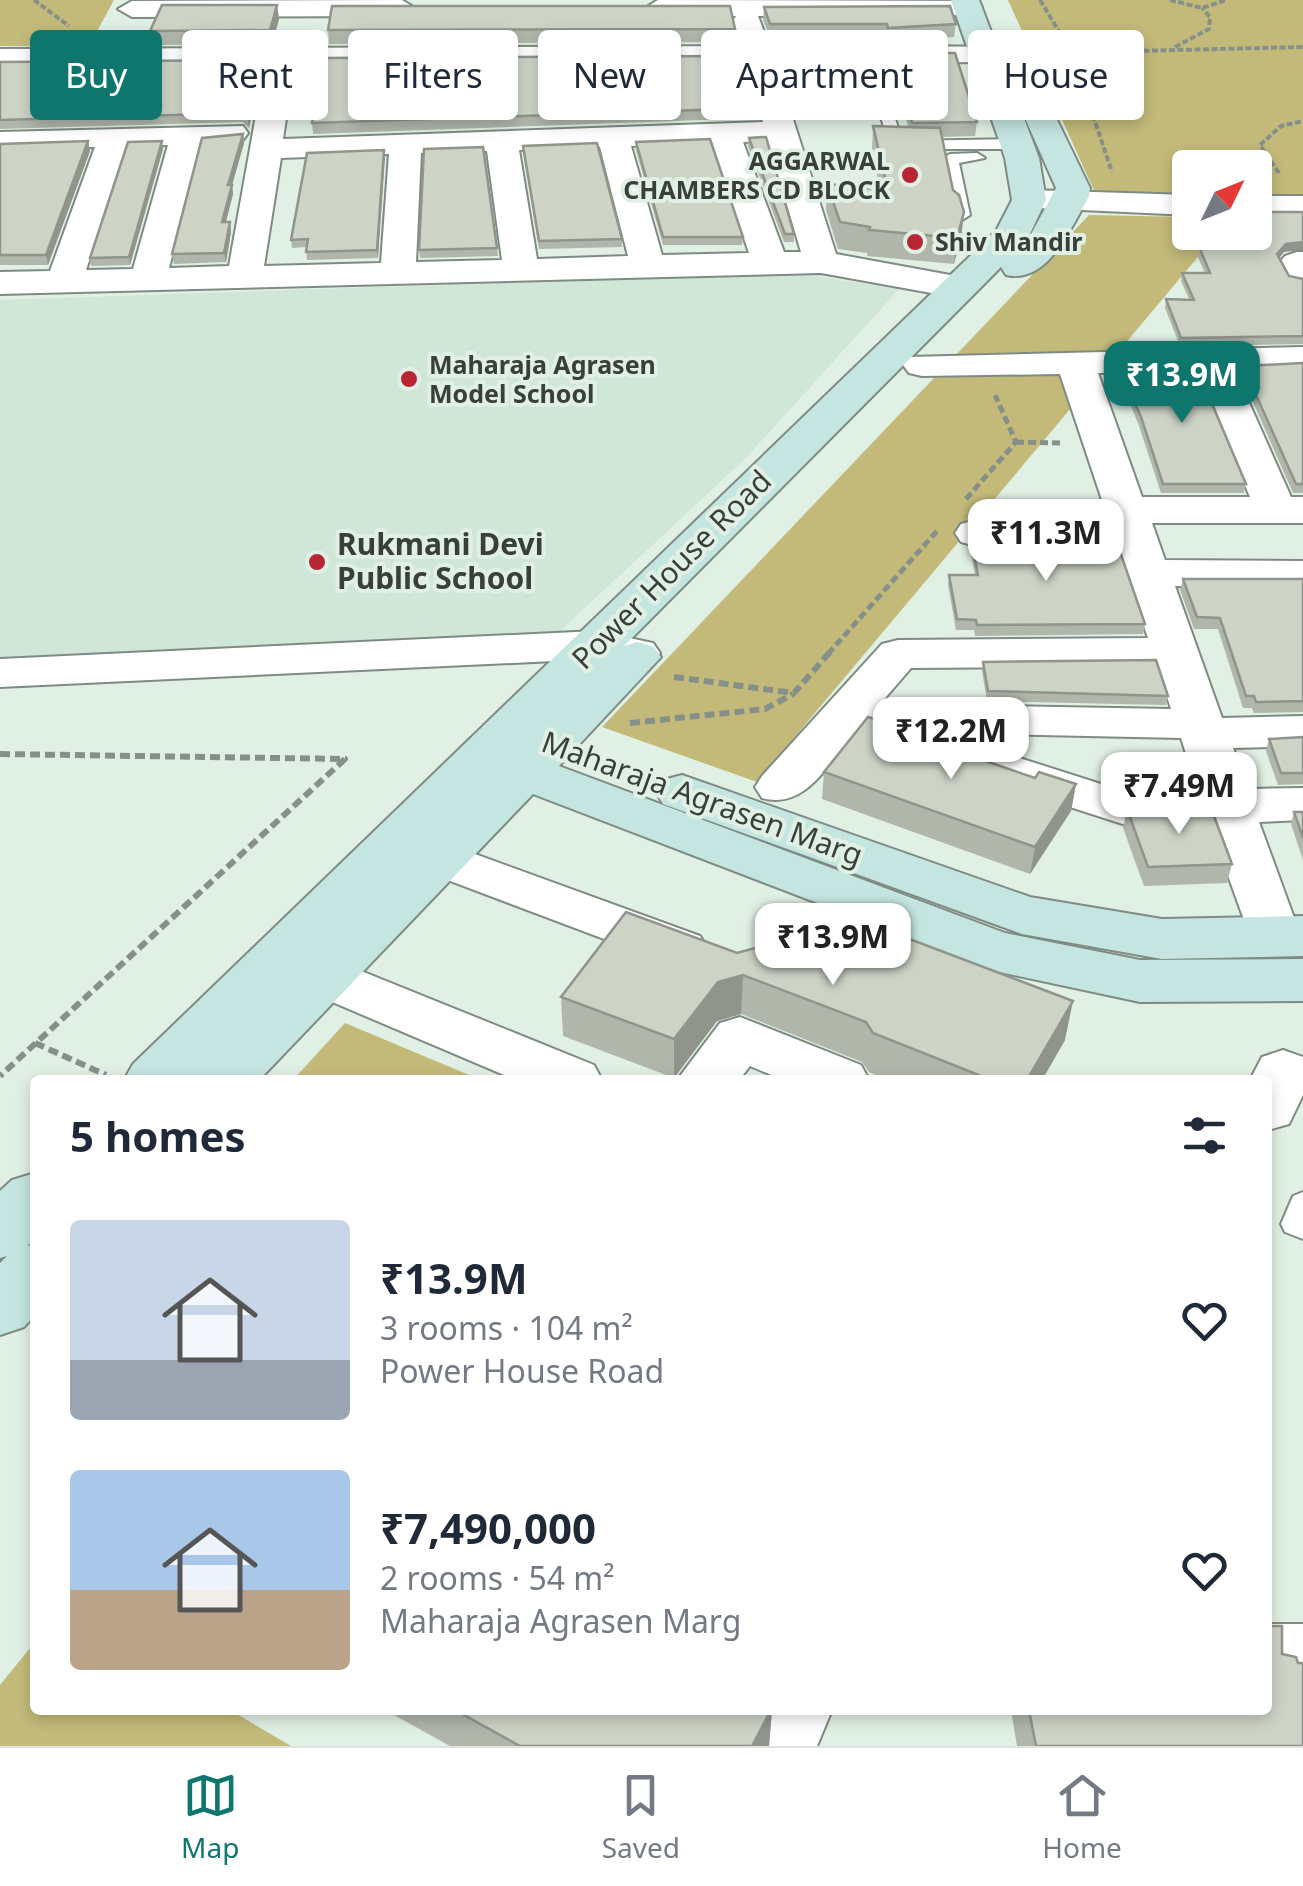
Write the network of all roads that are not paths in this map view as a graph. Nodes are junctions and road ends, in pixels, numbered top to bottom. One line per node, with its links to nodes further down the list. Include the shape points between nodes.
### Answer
1 (975, 2): 4 (street); 11 (street)
2 (352, 4): 3 (street); 5 (street); 14 (street)
3 (135, 5): 8 (street)
4 (743, 5): 6 (street); 10 (street)
5 (430, 8)
6 (633, 8)
7 (547, 24): 9 (street)
8 (120, 30)
9 (547, 30)
10 (751, 30)
11 (988, 30)
12 (538, 56): 14 (street)
13 (328, 57): 14 (street)
14 (340, 57)
15 (0, 58): 16 (street)
16 (30, 58)
17 (270, 120): 25 (street)
18 (298, 120): 25 (street)
19 (712, 120): 29 (street)
20 (730, 120): 40 (street)
21 (777, 120): 38 (street)
22 (888, 120): 33 (lane, via 896,146)
23 (1021, 120): 33 (street)
24 (1021, 120): 33 (street)
25 (268, 133): 32 (street); 45 (street)
26 (232, 134): 27 (street)
27 (186, 135): 28 (street); 46 (street)
28 (114, 137): 30 (street); 47 (street)
29 (613, 137): 31 (street); 41 (street)
30 (0, 140)
31 (502, 140): 32 (street); 42 (street)
32 (406, 144): 43 (street)
33 (1039, 177): 34 (street); 37 (lane, via 950,159); 49 (street, Power House Road, via 1010,236); 53 (street, Power House Road, via 1044,242)
34 (1172, 203)
35 (1272, 206): 36 (street)
36 (1303, 206)
37 (962, 215)
38 (821, 262): 40 (street); 49 (street)
39 (1303, 262): 44 (street, via 1296,262)
40 (770, 263): 41 (street)
41 (648, 266): 42 (street)
42 (521, 270): 43 (street)
43 (398, 273): 45 (street)
44 (1303, 274)
45 (245, 277): 46 (street)
46 (148, 279): 47 (street)
47 (64, 282): 48 (street)
48 (0, 284)
49 (959, 286): 59 (street, Power House Road)
50 (1303, 358): 51 (street)
51 (1211, 360): 52 (street); 54 (street)
52 (1076, 362): 53 (street); 56 (street)
53 (922, 365): 59 (street, Power House Road)
54 (1290, 510): 56 (street)
55 (959, 522): 56 (street)
56 (1136, 539): 57 (street); 58 (street)
57 (1303, 574)
58 (1175, 652): 61 (street, via 898,654); 62 (street)
59 (620, 656): 60 (street); 64 (street, Power House Road)
60 (0, 672)
61 (844, 716): 62 (street); 65 (street); 66 (street, via 1126,809)
62 (1202, 729): 63 (street); 66 (street)
63 (1303, 731)
64 (527, 746): 68 (street, Power House Road); 69 (street, Maharaja Agrasen Marg, via 995,951 1140,982); 72 (street, Power House Road)
65 (780, 787)
66 (1228, 804): 67 (street); 69 (street)
67 (1303, 804)
68 (439, 858): 70 (street); 71 (street, Power House Road)
69 (1293, 951)
70 (719, 963)
71 (324, 976): 73 (street, Power House Road); 74 (street)
72 (161, 1075)
73 (227, 1075)
74 (561, 1075)
75 (710, 1075): 76 (street, via 740,1038)
76 (828, 1075)
77 (1303, 1204): 79 (lane, via 1296,1224)
78 (30, 1223): 80 (street)
79 (1303, 1227)
80 (20, 1274)
81 (1272, 1660): 82 (street)
82 (1303, 1660)
83 (792, 1715): 84 (street)
84 (777, 1746)

